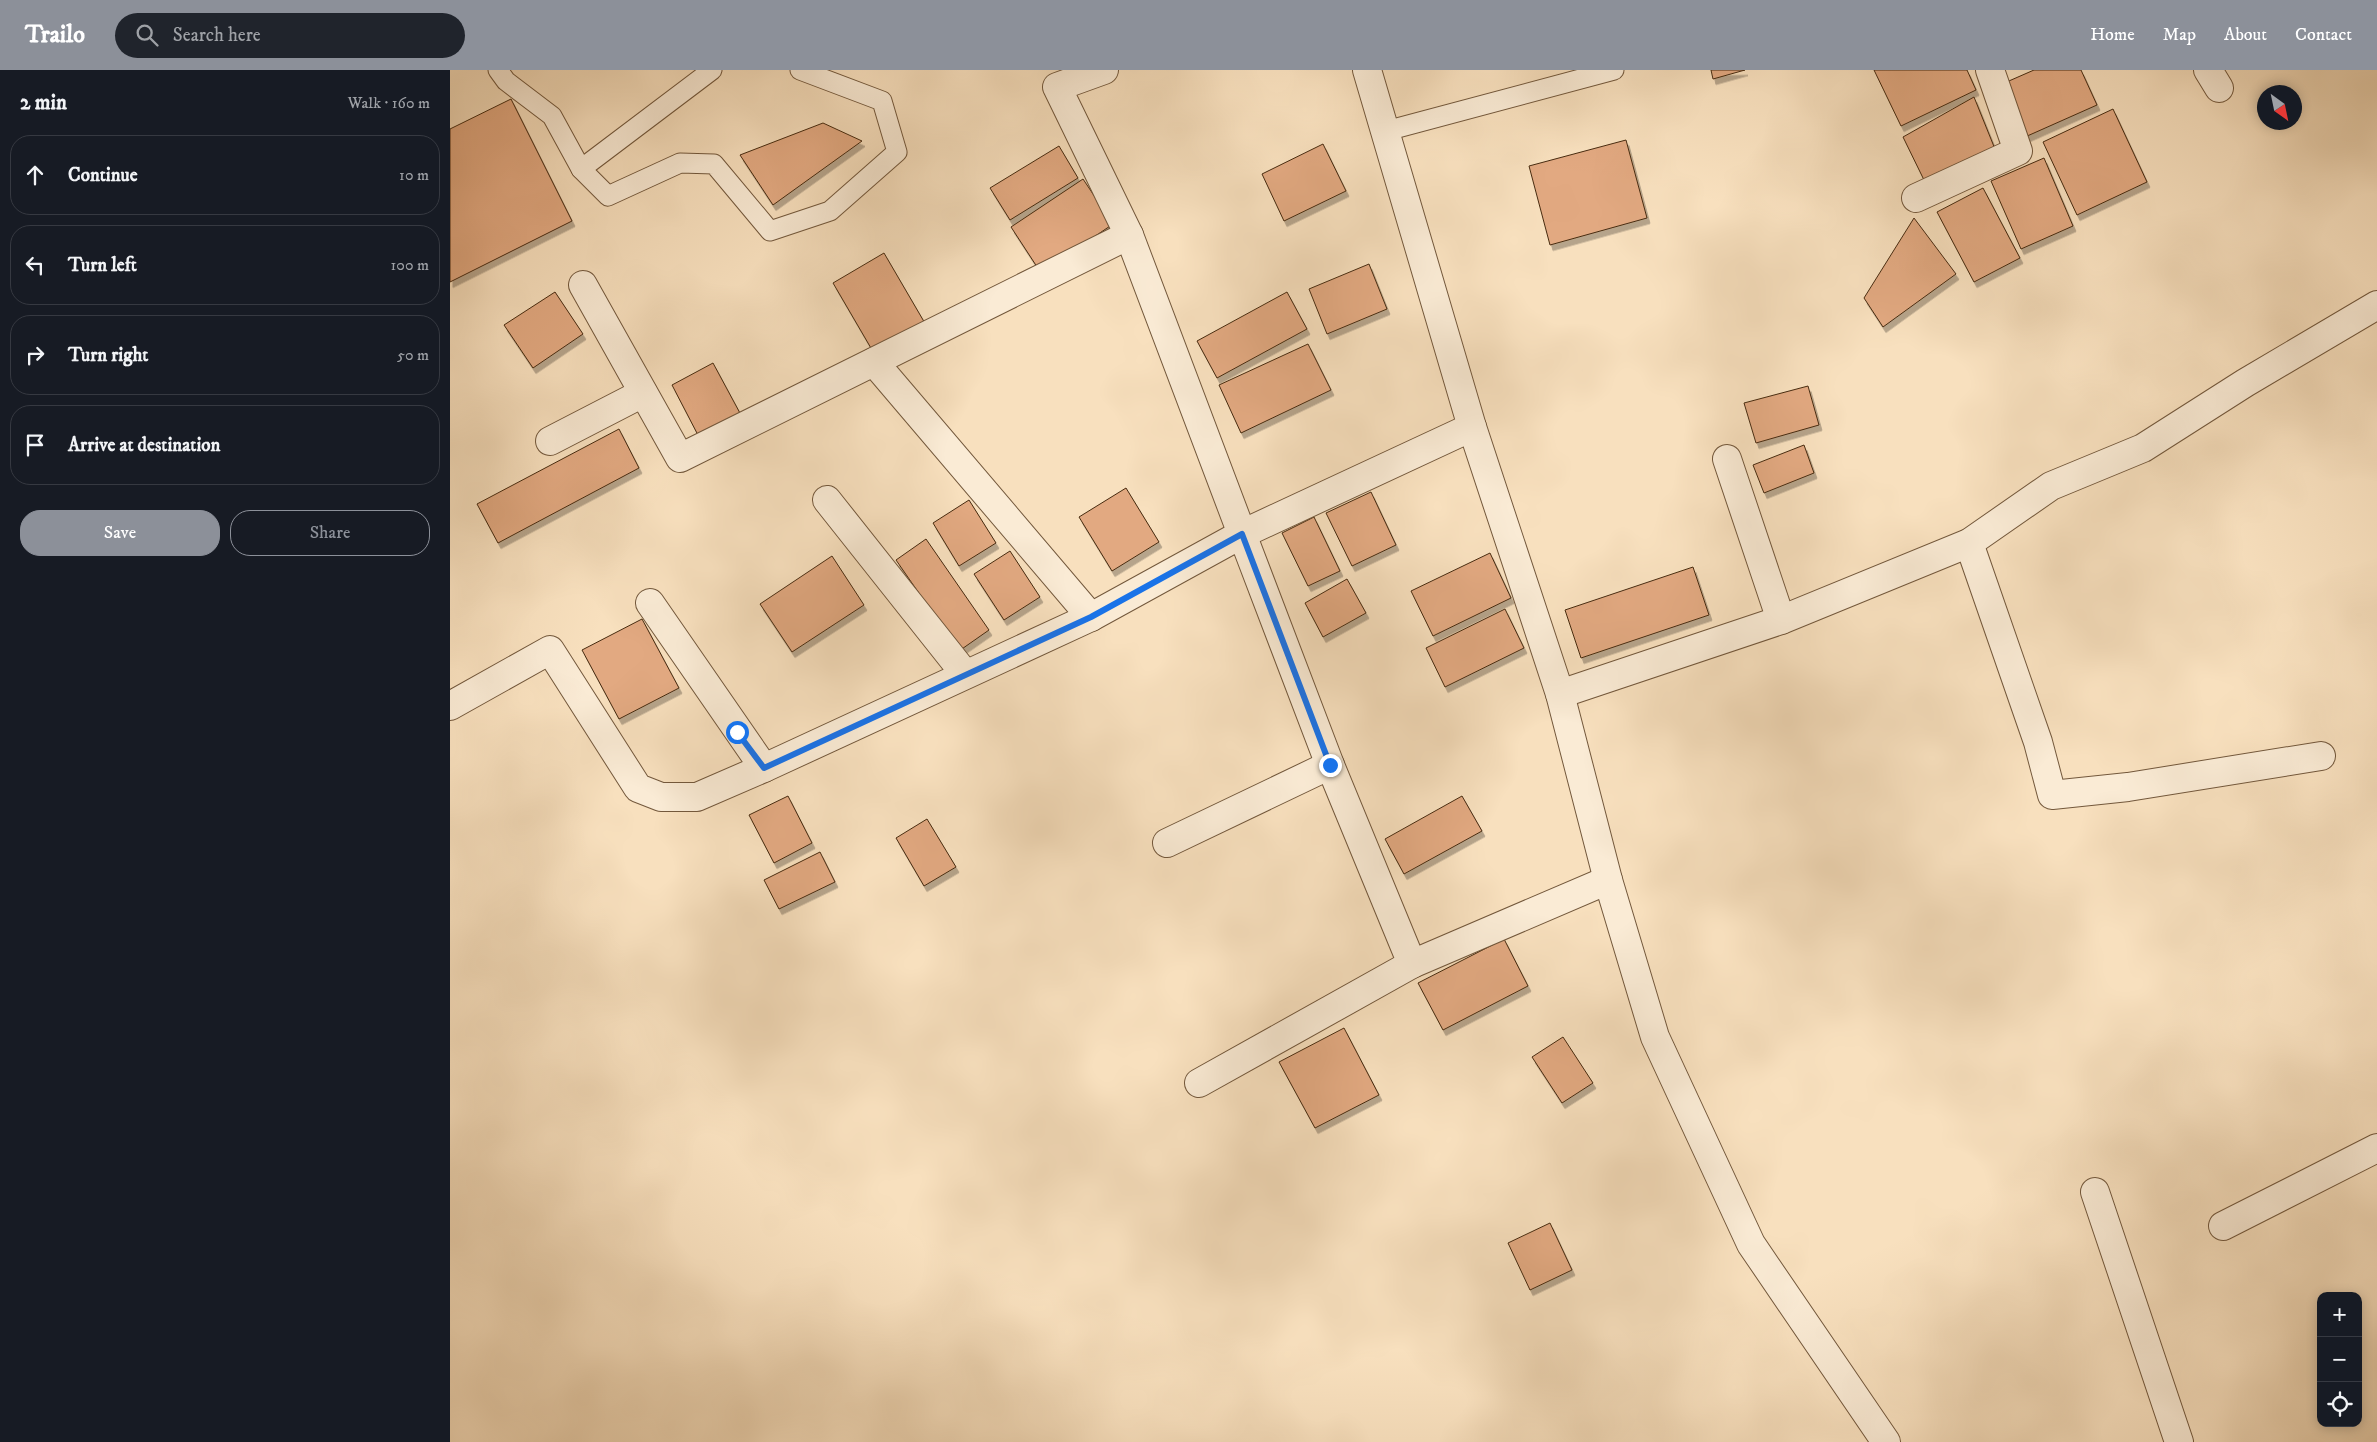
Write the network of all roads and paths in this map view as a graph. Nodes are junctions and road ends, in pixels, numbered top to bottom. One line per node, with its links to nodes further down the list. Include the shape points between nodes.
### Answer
1 (498, 70): 10 (lane, via 506,81 552,116)
2 (712, 70): 10 (lane)
3 (800, 70): 10 (lane, via 882,101 897,152 830,211 770,231 714,164 680,163 608,196)
4 (1104, 70): 8 (street)
5 (1367, 70): 9 (street)
6 (1614, 70): 9 (lane)
7 (1990, 70): 11 (street, via 2018,151)
8 (1052, 79): 12 (street)
9 (1386, 131): 17 (street)
10 (581, 169)
11 (1916, 198)
12 (1129, 235): 15 (street); 21 (street)
13 (583, 285): 16 (street)
14 (2377, 305): 22 (street, via 2143,448 2051,486)
15 (874, 362): 16 (street, via 680,458); 24 (street)
16 (644, 393): 18 (street)
17 (1472, 427): 21 (street); 27 (street)
18 (550, 441)
19 (1727, 460): 25 (street)
20 (827, 500): 26 (street)
21 (1242, 534): 24 (street); 30 (street)
22 (1969, 543): 25 (street); 29 (street, via 2038,742 2052,796)
23 (650, 603): 31 (street)
24 (1091, 617): 26 (street)
25 (1781, 620): 27 (street)
26 (965, 674): 31 (street)
27 (1560, 694): 33 (street)
28 (450, 706): 31 (street, via 550,650 638,788 662,796 697,797)
29 (2321, 756)
30 (1330, 765): 32 (street); 34 (street)
31 (764, 768)
32 (1167, 843)
33 (1608, 880): 34 (street); 39 (street, via 1655,1037 1751,1244)
34 (1412, 964): 35 (street)
35 (1199, 1083)
36 (2377, 1148): 38 (street)
37 (2095, 1192): 40 (street)
38 (2223, 1226)
39 (1886, 1442)
40 (2179, 1442)

